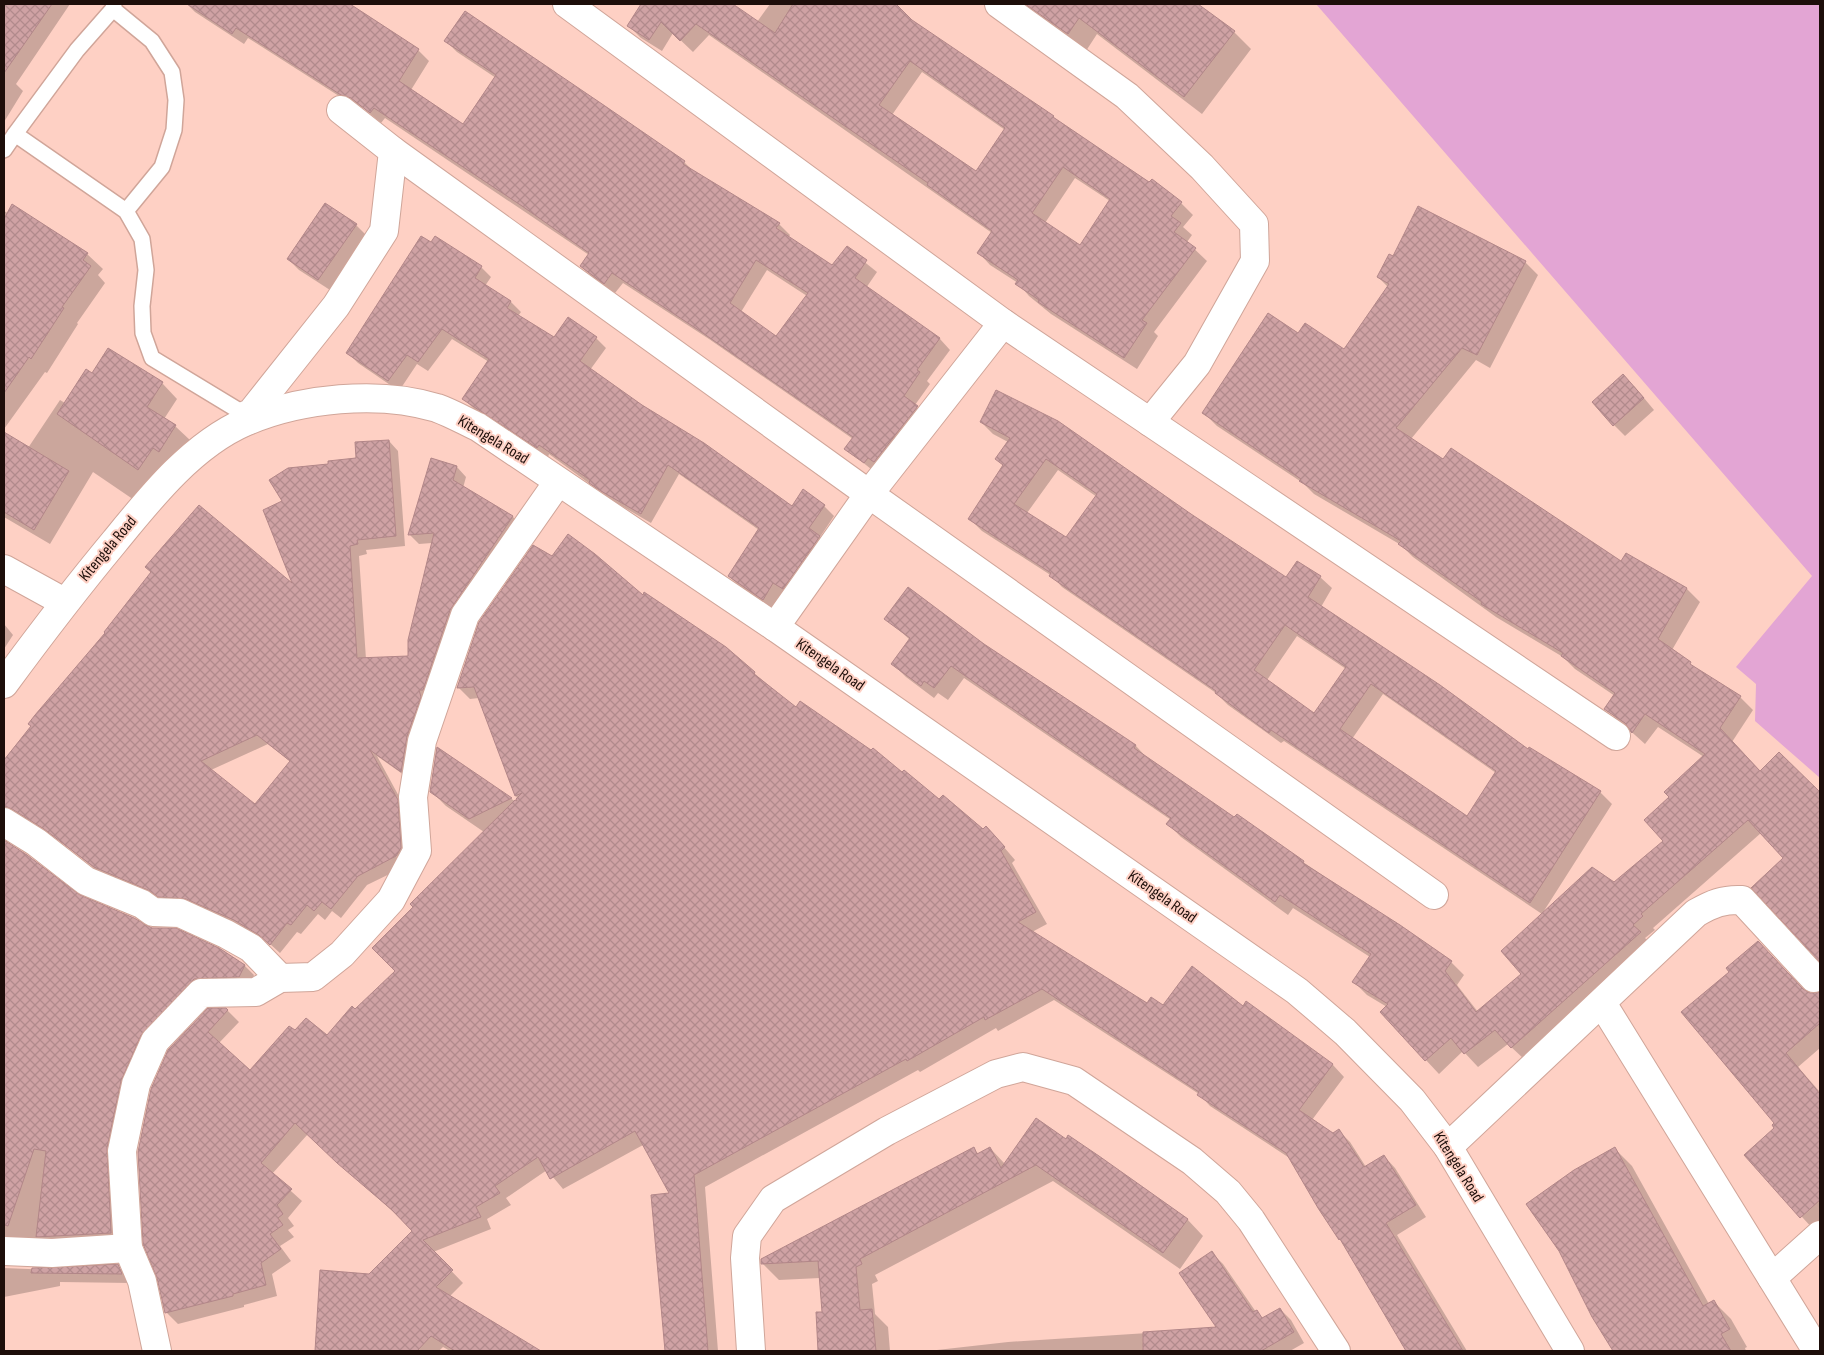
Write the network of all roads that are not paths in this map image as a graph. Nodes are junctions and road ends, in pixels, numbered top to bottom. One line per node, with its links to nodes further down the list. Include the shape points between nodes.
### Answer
1 (1000, 4): 11 (street, via 1127,96 1202,167 1254,224 1255,261 1197,364)
2 (571, 5): 9 (street)
3 (114, 6): 5 (lane); 8 (lane, via 152,41 172,72 176,100 174,130 162,166)
4 (341, 110): 7 (street)
5 (15, 134): 6 (lane); 8 (lane)
6 (4, 150)
7 (392, 151): 10 (street, via 384,231 336,306); 13 (street)
8 (126, 211): 10 (lane, via 142,239 146,270 143,333 152,358)
9 (1003, 323): 11 (street); 13 (street)
10 (245, 419): 12 (street, Kitengela Road, via 321,401 382,398 437,408 478,427); 15 (street, Kitengela Road, via 205,447 162,484)
11 (1150, 422): 18 (street)
12 (558, 482): 16 (street, Kitengela Road); 21 (street, via 465,615 422,741 413,797 417,852 391,900 342,954 313,976)
13 (869, 494): 16 (street); 20 (street)
14 (4, 568): 15 (street)
15 (64, 602): 17 (street, Kitengela Road)
16 (775, 627): 24 (street, Kitengela Road, via 1297,991 1345,1032 1412,1100)
17 (4, 684)
18 (1616, 736)
19 (4, 822): 21 (street, via 86,881 142,904 153,912 180,913 251,948)
20 (1434, 895)
21 (280, 978): 26 (street, via 256,992 201,993 155,1041 136,1084 122,1152)
22 (1814, 978): 23 (street, via 1748,905 1742,900 1721,900 1696,913)
23 (1602, 1003): 24 (street); 28 (street)
24 (1448, 1147): 32 (street, Kitengela Road)
25 (1820, 1235): 28 (street)
26 (128, 1248): 27 (street, via 52,1253); 29 (street, via 142,1281)
27 (4, 1251)
28 (1772, 1278): 33 (street)
29 (157, 1351)
30 (751, 1351): 31 (street, via 745,1258 747,1236 773,1199 887,1131 996,1074 1023,1068 1074,1081 1192,1161 1228,1192 1251,1220)
31 (1336, 1351)
32 (1570, 1351)
33 (1817, 1351)

